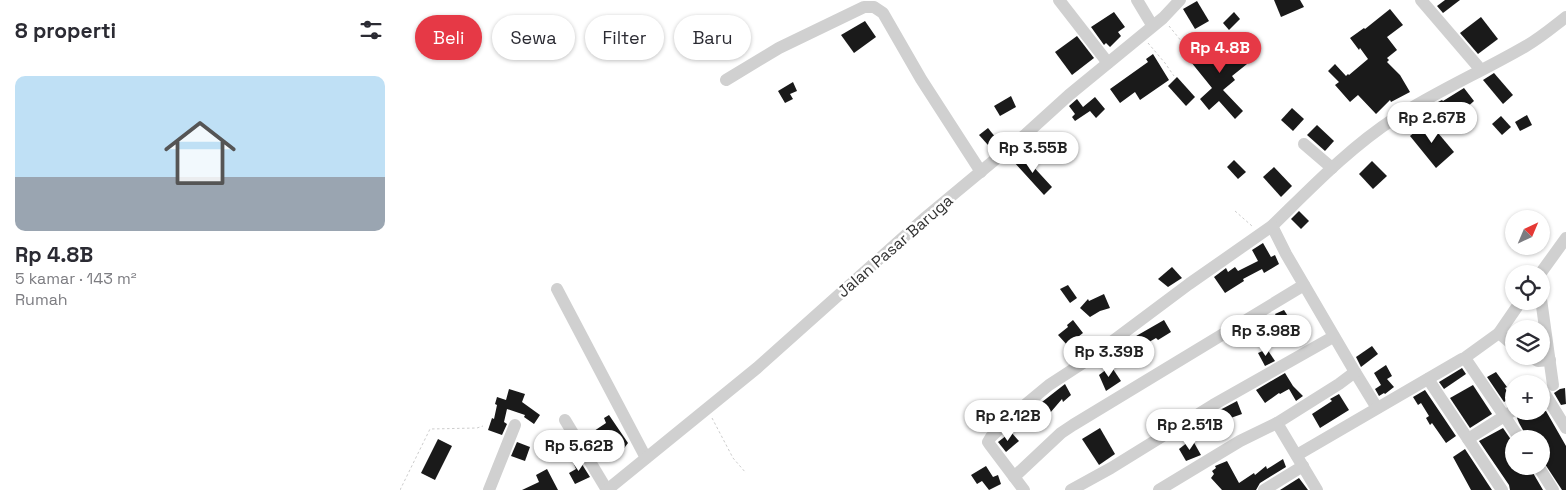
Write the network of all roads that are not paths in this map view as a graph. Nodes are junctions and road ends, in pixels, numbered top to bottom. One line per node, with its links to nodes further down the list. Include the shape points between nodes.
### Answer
1 (1059, 0): 7 (street)
2 (1137, 0): 6 (street)
3 (1180, 0): 6 (street, Jalan Pasar Baruga)
4 (1421, 0): 8 (street)
5 (1566, 17): 8 (street, via 1527,45)
6 (1158, 21): 7 (street, Jalan Pasar Baruga)
7 (1108, 62): 12 (street, Jalan Pasar Baruga)
8 (1481, 70): 11 (street, via 1396,117)
9 (726, 80): 12 (street, via 787,44 864,7 874,6 883,13)
10 (1304, 144): 11 (street)
11 (1332, 168): 13 (street)
12 (981, 172): 35 (street, Jalan Pasar Baruga, via 912,229 757,368)
13 (1267, 230): 16 (street); 38 (street, via 1049,385 990,437 988,442)
14 (1566, 238): 15 (street)
15 (1546, 265)
16 (1304, 285): 20 (street); 38 (street, via 1073,425)
17 (557, 289): 35 (street)
18 (1515, 310): 19 (street)
19 (1499, 333): 21 (street); 22 (street)
20 (1333, 337): 24 (street); 42 (street)
21 (1505, 338)
22 (1464, 359): 25 (street); 28 (street)
23 (1550, 360): 26 (street)
24 (1355, 372): 27 (street); 31 (street)
25 (1428, 379): 27 (street); 34 (street)
26 (1551, 388): 33 (street)
27 (1377, 408): 36 (street)
28 (1505, 408)
29 (1505, 416): 34 (street)
30 (565, 420): 40 (street)
31 (1277, 423): 36 (street); 43 (street)
32 (515, 425): 39 (street)
33 (1566, 428)
34 (1468, 439): 46 (street)
35 (646, 458): 40 (street, Jalan Pasar Baruga)
36 (1300, 461): 44 (street); 45 (street)
37 (1544, 475): 47 (street)
38 (1014, 477): 41 (street)
39 (489, 490)
40 (607, 490)
41 (1024, 490)
42 (1071, 490)
43 (1159, 490)
44 (1264, 490)
45 (1317, 490)
46 (1502, 490)
47 (1553, 490)

